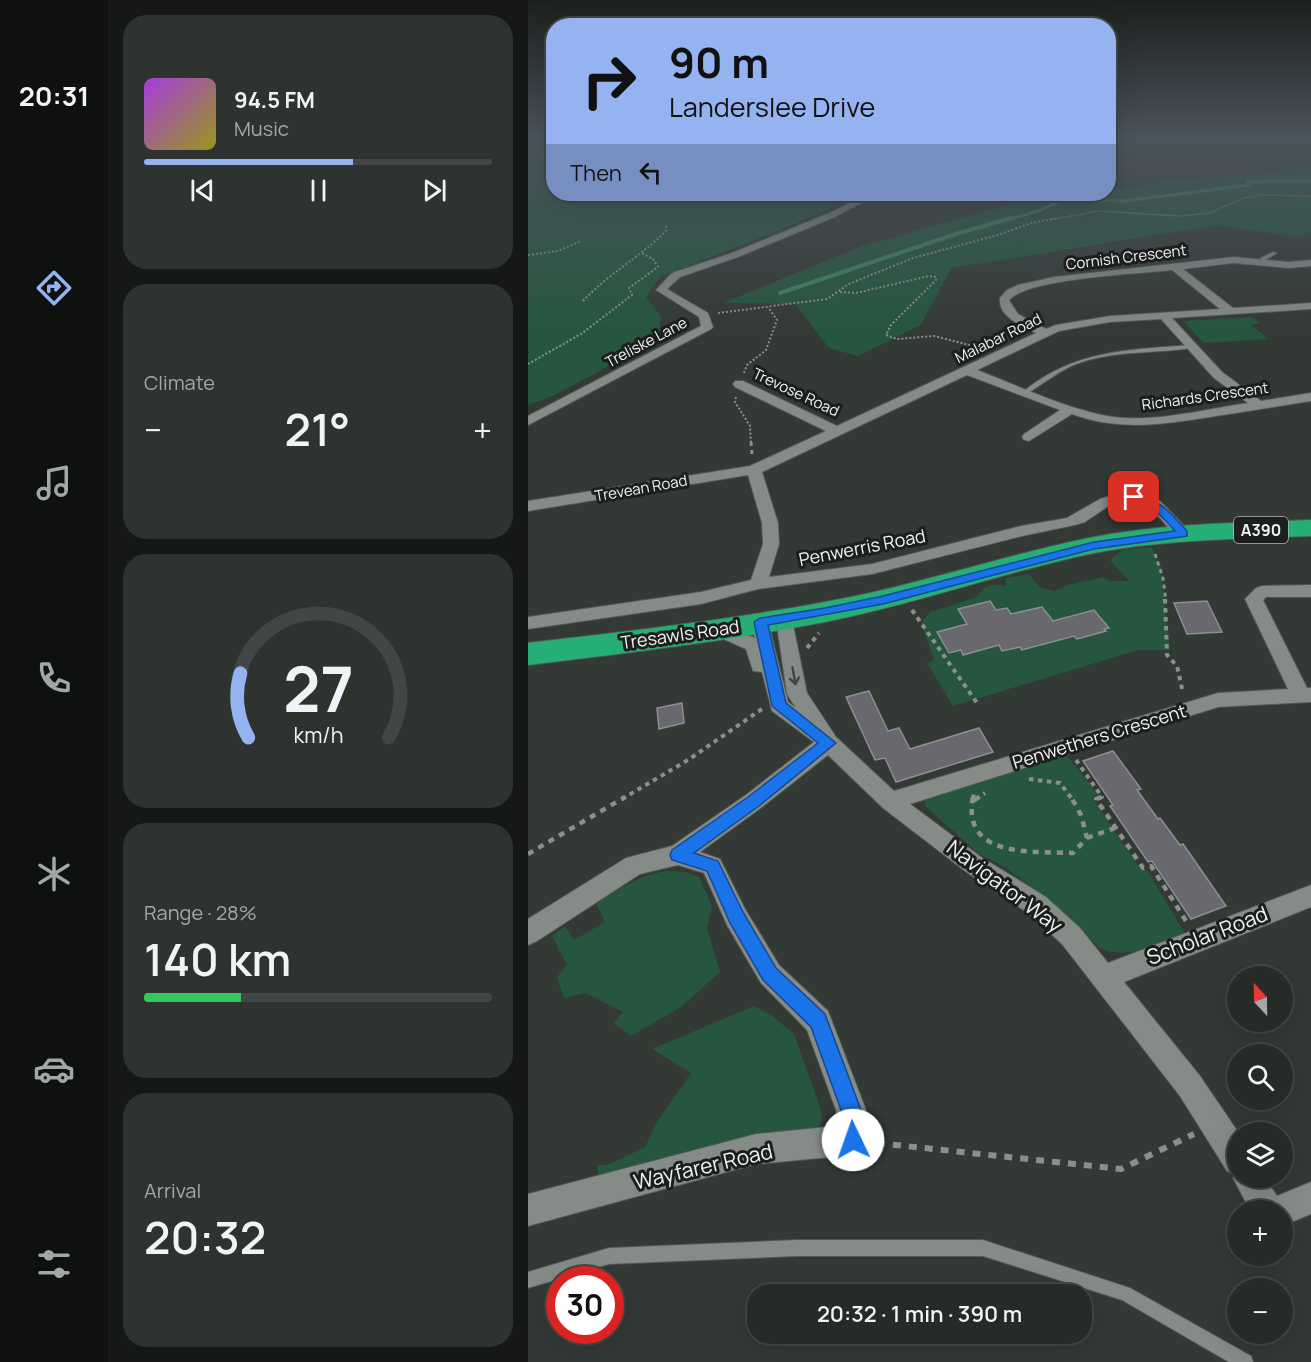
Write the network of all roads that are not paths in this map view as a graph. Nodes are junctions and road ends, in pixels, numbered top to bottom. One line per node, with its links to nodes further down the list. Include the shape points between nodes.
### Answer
1 (855, 204): 21 (street, Treliske Lane, via 746,250 676,274 662,290 704,315 707,327)
2 (1275, 252): 3 (lane)
3 (1261, 263): 4 (street, Cornish Crescent); 5 (street, Cornish Crescent, via 1234,260)
4 (1311, 263)
5 (1173, 266): 7 (street); 12 (street, Cornish Crescent, via 1054,280 1011,292 1004,300 1006,309)
6 (1311, 306): 7 (street, Malabar Road)
7 (1230, 311): 8 (street, Malabar Road)
8 (1163, 315): 9 (street, Malabar Road); 10 (street)
9 (1073, 324): 12 (street, Malabar Road); 13 (street, via 1087,334)
10 (1173, 327): 11 (street); 14 (street)
11 (1143, 329)
12 (1044, 332): 15 (street, Malabar Road)
13 (1109, 332)
14 (1191, 347): 17 (lane, via 1097,357 1068,366); 19 (street, via 1218,375)
15 (968, 371): 17 (street, Richards Crescent); 22 (street, Malabar Road)
16 (739, 384): 22 (street, Trevose Road)
17 (1026, 392): 20 (street, Richards Crescent)
18 (1311, 397): 19 (street, Richards Crescent)
19 (1260, 406): 20 (street, Richards Crescent, via 1124,422 1091,417)
20 (1071, 409): 23 (street)
21 (530, 419)
22 (838, 431): 24 (street, Malabar Road)
23 (1029, 438)
24 (754, 470): 25 (street, Trevean Road); 28 (street, via 770,523 771,544)
25 (528, 506)
26 (1311, 528): 27 (highway, A390)
27 (1183, 534): 28 (street, Penwerris Road, via 1155,504 1125,496 1105,502 1079,519 872,569); 30 (highway, Tresawls Road / A390, via 1094,545 901,595)
28 (758, 584): 31 (street, Penwerris Road, via 690,599)
29 (1311, 591): 34 (street, via 1262,592 1254,599)
30 (772, 620): 32 (highway, Tresawls Road / A390); 35 (street); 36 (street, Navigator Way, one-way to 36, via 797,694)
31 (528, 623)
32 (716, 629): 33 (highway, Tresawls Road / A390); 35 (street, via 754,645)
33 (528, 654)
34 (1306, 695): 37 (street, Penwethers Crescent, via 1218,700)
35 (771, 707): 36 (street)
36 (829, 743): 37 (street, Navigator Way); 38 (street)
37 (891, 802): 41 (street, Navigator Way, via 973,864 1037,905 1071,936)
38 (678, 855): 40 (street, via 634,865); 45 (street, Wayfarer Road, via 712,866 770,974 818,1021 851,1110 853,1140 756,1149)
39 (1311, 896): 41 (street, Scholar Road)
40 (528, 933)
41 (1104, 976): 42 (street, Navigator Way, via 1190,1086)
42 (1227, 1142)
43 (1311, 1198): 44 (street)
44 (1293, 1205)
45 (528, 1210)
46 (528, 1280): 47 (lane, via 609,1256 797,1248 983,1248 1125,1293)
47 (1245, 1362)

